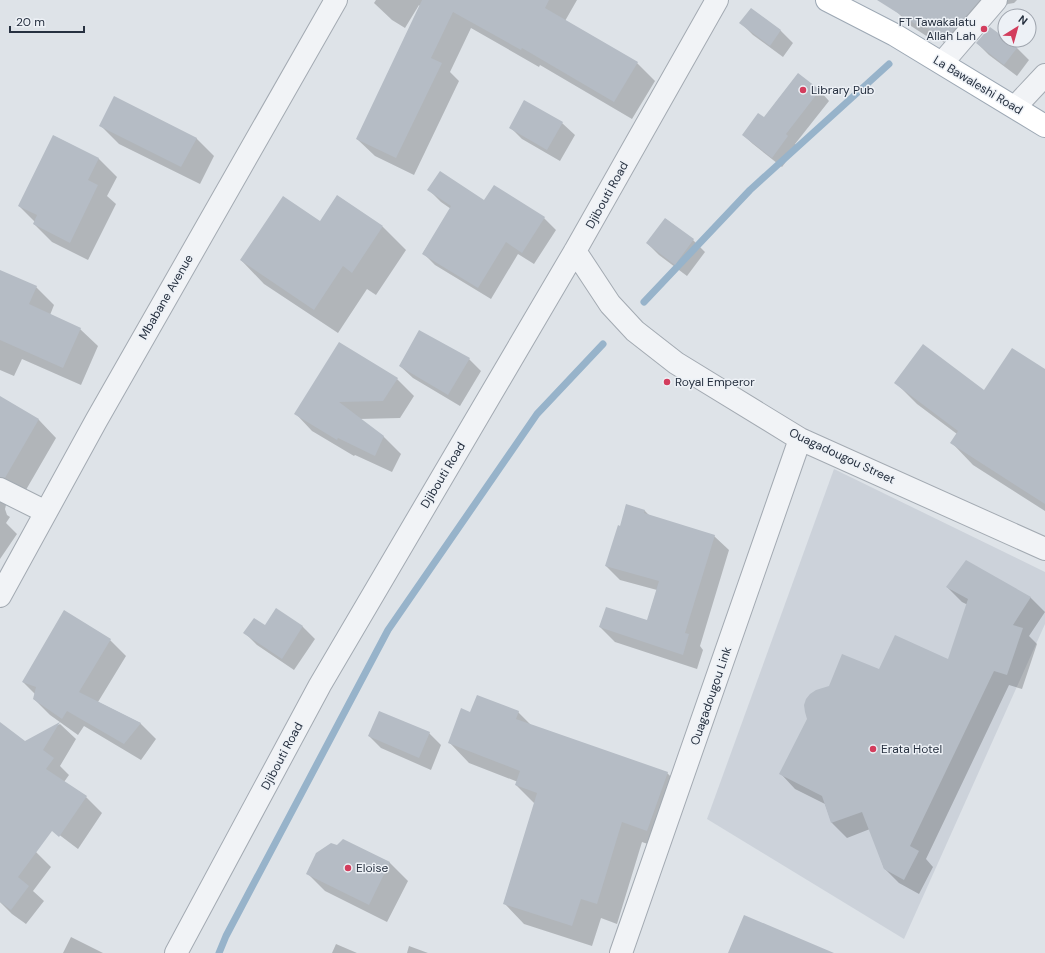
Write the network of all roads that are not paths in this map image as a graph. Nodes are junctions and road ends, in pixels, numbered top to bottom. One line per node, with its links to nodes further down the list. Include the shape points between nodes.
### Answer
1 (336, 0): 12 (street, Mbabane Avenue)
2 (717, 0): 9 (street, Djibouti Road)
3 (827, 0): 5 (main road, La Bawaleshi Road)
4 (996, 0): 5 (street)
5 (942, 63): 7 (main road, La Bawaleshi Road)
6 (1045, 76): 7 (street)
7 (1014, 107): 8 (main road, La Bawaleshi Road)
8 (1045, 126)
9 (575, 251): 10 (street, Ouagadougou Street, via 610,304 635,331 676,363); 15 (street, Djibouti Road, via 320,685)
10 (800, 439): 13 (street, Ouagadougou Street); 16 (street, Ouagadougou Link)
11 (0, 489): 12 (street)
12 (46, 512): 14 (street, Mbabane Avenue)
13 (1045, 549)
14 (0, 596)
15 (176, 953)
16 (621, 953)

